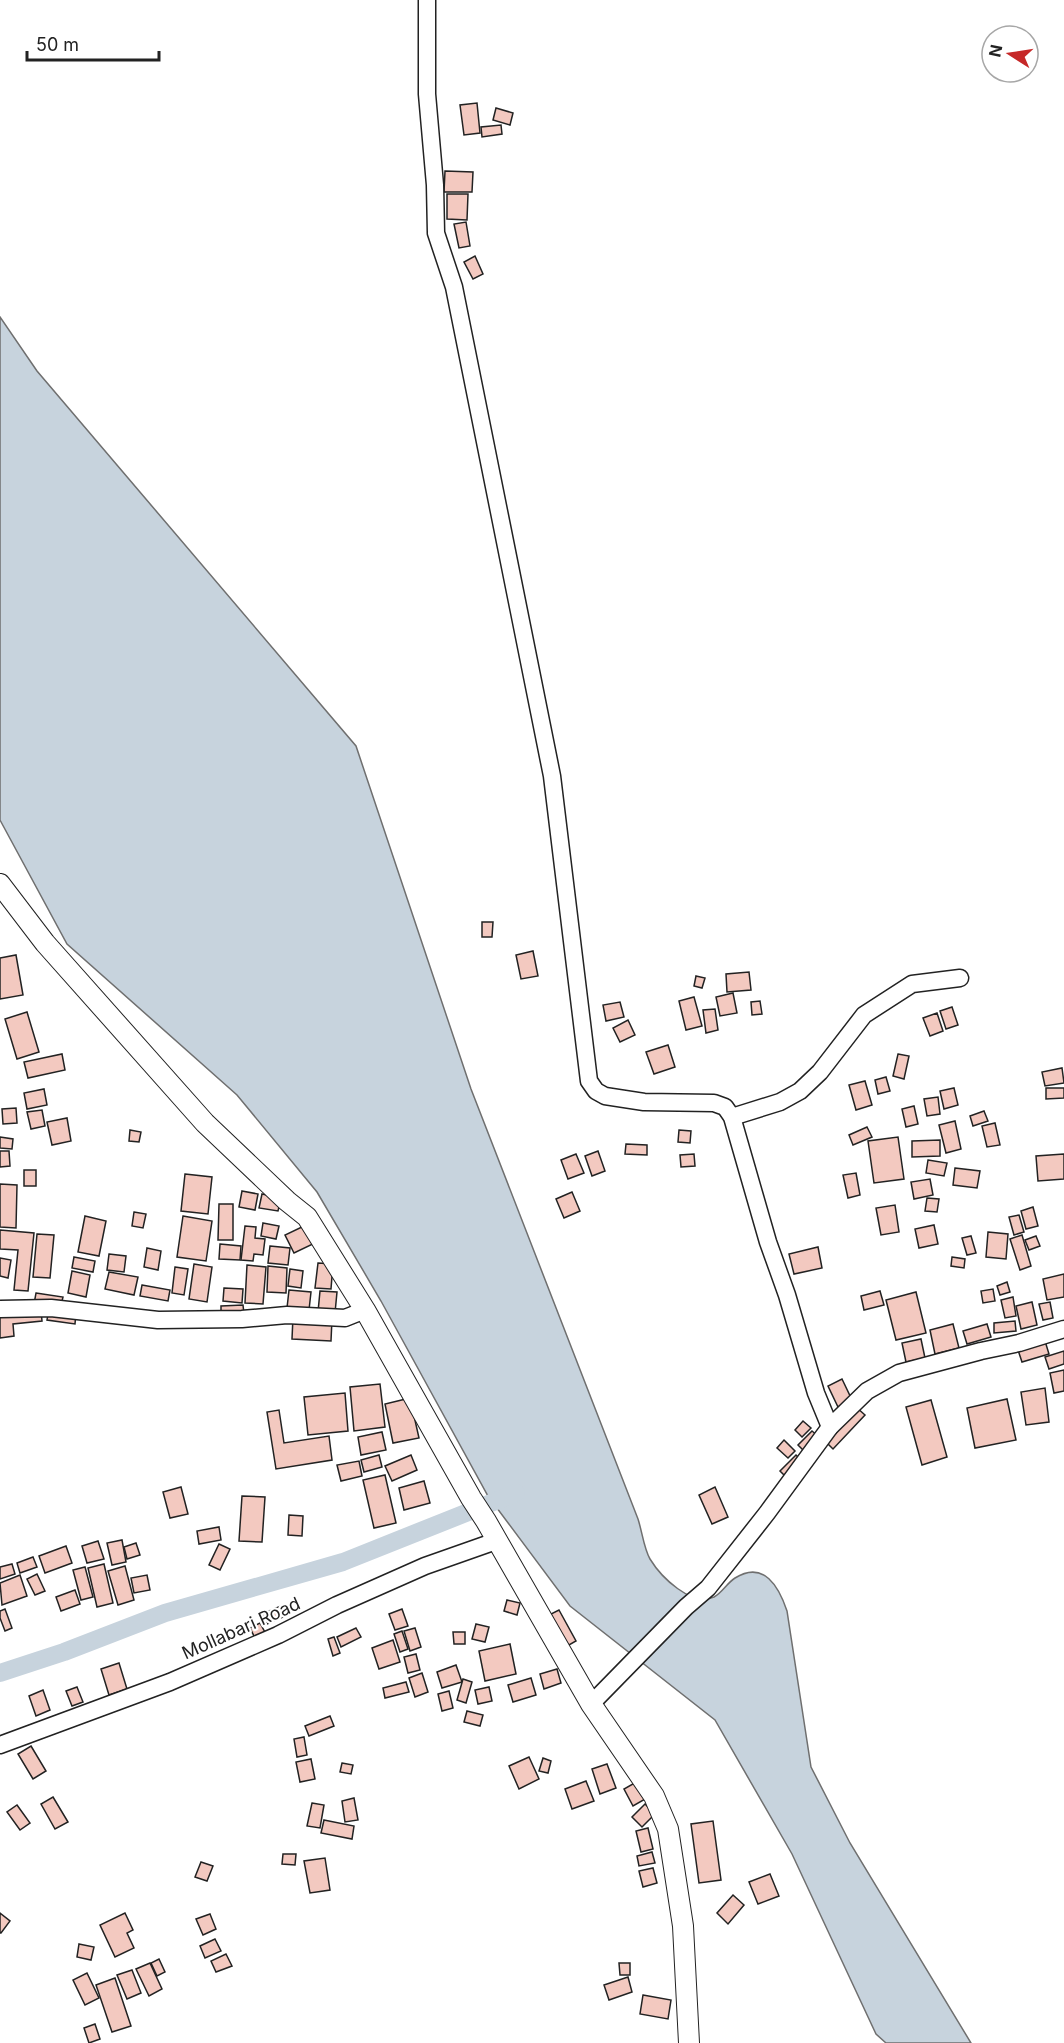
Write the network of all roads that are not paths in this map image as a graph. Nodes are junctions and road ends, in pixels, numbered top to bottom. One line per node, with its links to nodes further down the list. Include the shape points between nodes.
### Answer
1 (427, 0): 4 (street, via 427,94 436,233 454,287 552,776 589,1081 606,1096 644,1102 714,1104 725,1107)
2 (0, 884): 6 (street, via 45,943 205,1123 307,1217)
3 (960, 978): 4 (street, via 912,984 864,1015 820,1072 800,1091 780,1102)
4 (732, 1117): 8 (street, via 765,1232)
5 (0, 1309): 6 (street, via 51,1308 159,1320 287,1315 345,1318)
6 (364, 1310): 9 (street)
7 (1064, 1329): 8 (street, via 899,1373 867,1391)
8 (830, 1427): 10 (street, via 708,1588)
9 (496, 1541): 10 (street); 11 (street, Mollabari Road, via 425,1566 170,1682)
10 (591, 1704): 12 (street, via 654,1796 668,1829 683,1926)
11 (0, 1745)
12 (689, 2043)

